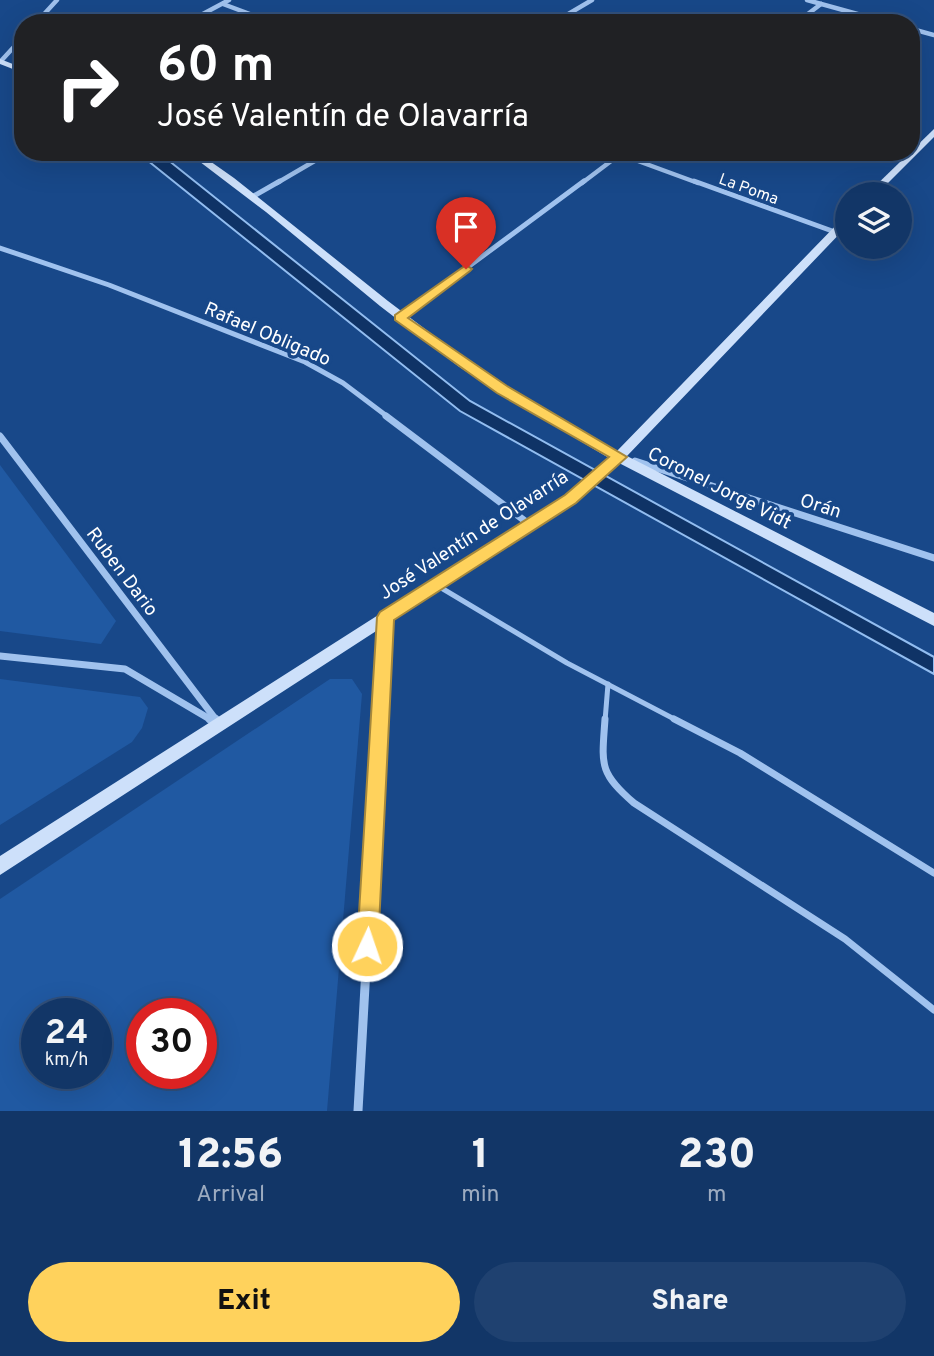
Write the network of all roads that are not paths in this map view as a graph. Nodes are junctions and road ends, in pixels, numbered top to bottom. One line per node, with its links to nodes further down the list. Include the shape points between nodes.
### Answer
1 (57, 0): 7 (street)
2 (229, 0): 5 (street)
3 (592, 0): 10 (street)
4 (807, 0): 6 (street)
5 (223, 4): 8 (street); 9 (street)
6 (821, 4): 11 (street); 12 (street)
7 (44, 14)
8 (204, 14)
9 (250, 14)
10 (568, 14)
11 (808, 14)
12 (857, 14)
13 (14, 47): 14 (street)
14 (1, 61)
15 (934, 132): 16 (main road)
16 (920, 146)
17 (203, 161): 23 (main road, Coronel Jorge Vidt)
18 (314, 161): 23 (street)
19 (609, 161): 26 (street)
20 (642, 161): 24 (street, La Poma)
21 (905, 161): 22 (main road)
22 (884, 182)
23 (252, 197): 26 (main road, Coronel Jorge Vidt)
24 (835, 232): 28 (main road, José Valentín de Olavarría)
25 (0, 248): 29 (street, Rafael Obligado, via 109,285 305,362 343,383)
26 (399, 318): 28 (main road, Coronel Jorge Vidt, via 502,390)
27 (0, 436): 36 (street, Ruben Dario)
28 (619, 457): 29 (main road, José Valentín de Olavarría, via 570,499); 30 (street, Orán); 33 (main road, Coronel Jorge Vidt)
29 (529, 524): 31 (main road, José Valentín de Olavarría)
30 (934, 558)
31 (435, 585): 32 (main road, José Valentín de Olavarría); 35 (lane)
32 (386, 617): 36 (main road, José Valentín de Olavarría); 40 (street)
33 (934, 620)
34 (0, 656): 36 (street, via 125,669)
35 (608, 684): 38 (lane, via 740,753); 39 (lane, via 602,763 612,784 634,803 845,939)
36 (221, 725): 37 (main road, José Valentín de Olavarría)
37 (0, 866)
38 (934, 873)
39 (934, 1010)
40 (358, 1111)

